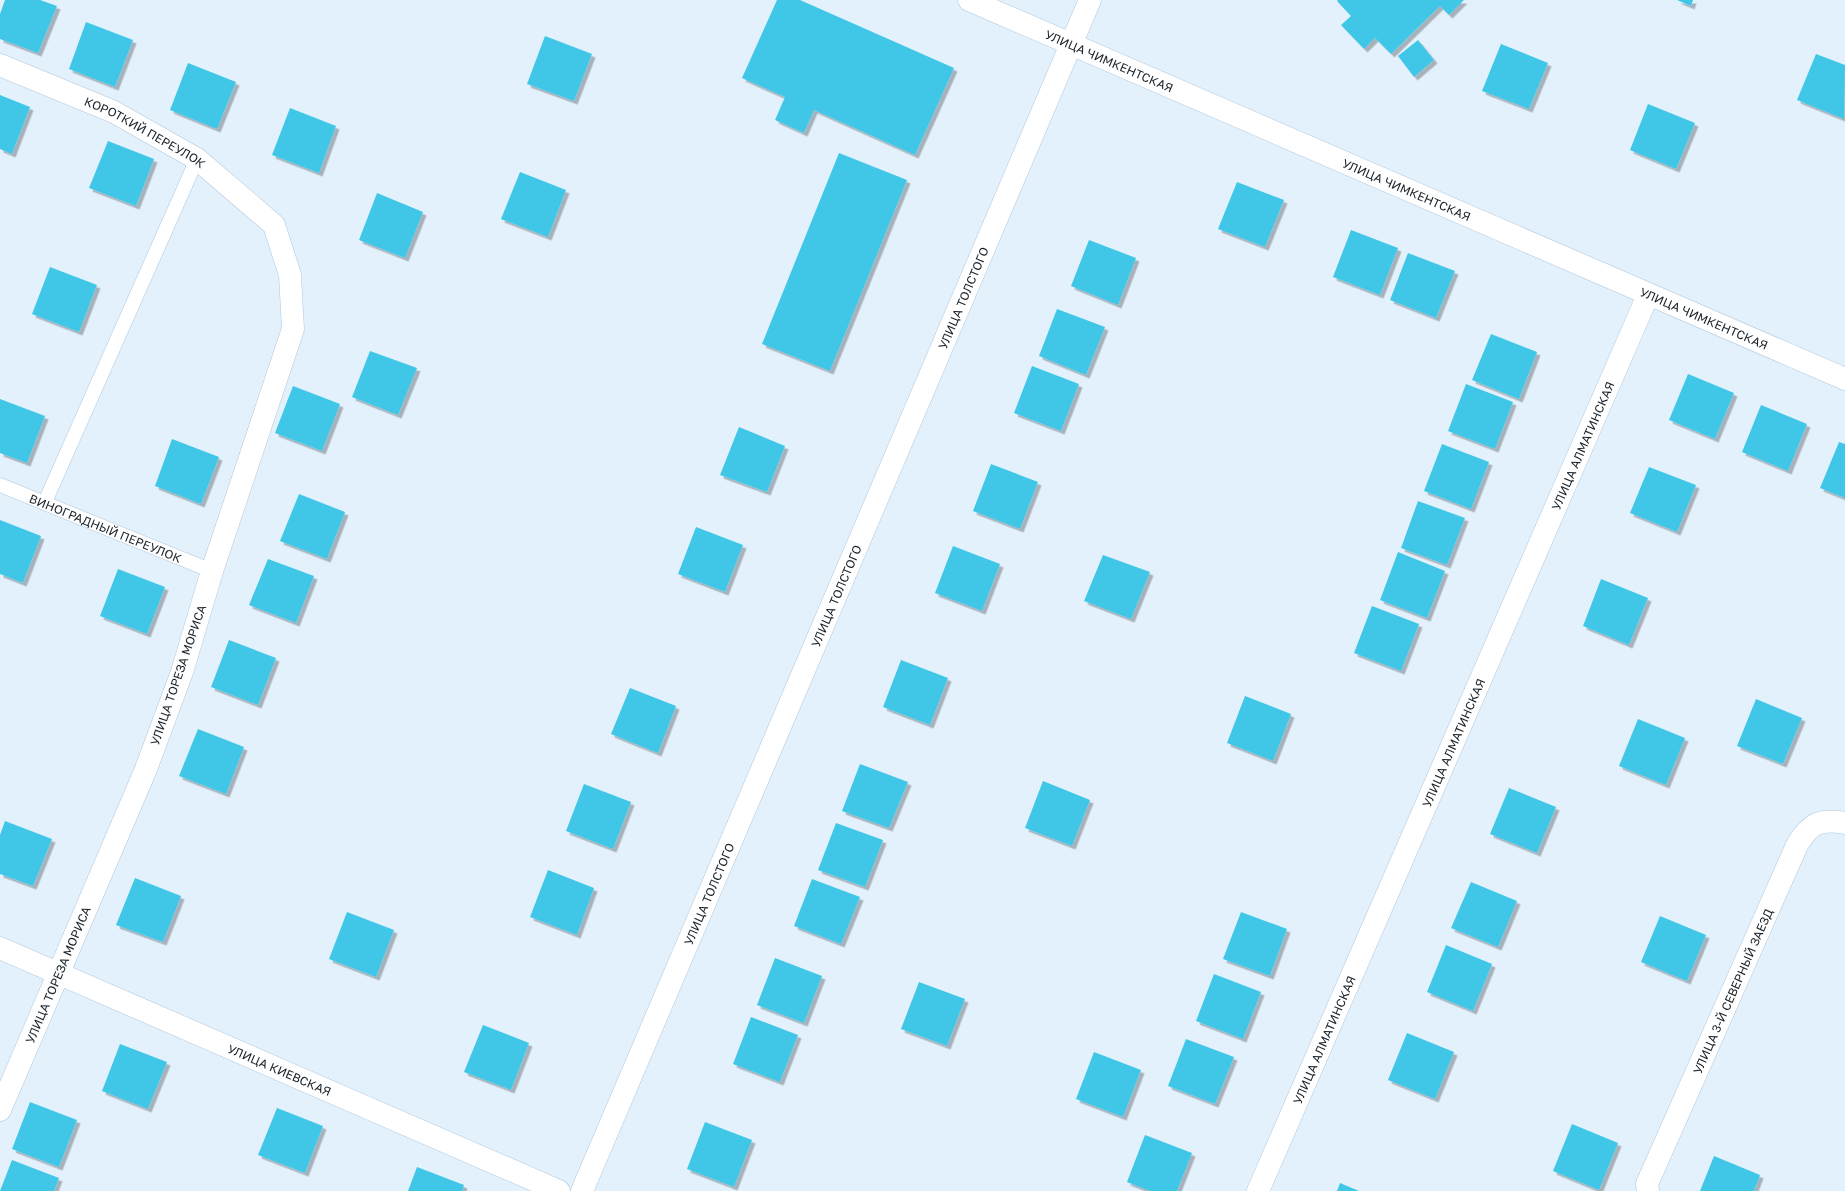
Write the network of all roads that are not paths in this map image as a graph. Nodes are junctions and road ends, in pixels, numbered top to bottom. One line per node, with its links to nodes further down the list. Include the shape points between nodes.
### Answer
1 (969, 0): 3 (street, УЛИЦА ЧИМКЕНТСКАЯ)
2 (1090, 0): 3 (street, УЛИЦА ТОЛСТОГО)
3 (1071, 44): 7 (street, УЛИЦА ЧИМКЕНТСКАЯ); 17 (street, УЛИЦА ТОЛСТОГО)
4 (0, 65): 5 (street, КОРОТКИЙ ПЕРЕУЛОК, via 114,112)
5 (198, 159): 6 (street, КОРОТКИЙ ПЕРЕУЛОК); 10 (lane)
6 (274, 225): 11 (street, УЛИЦА ТОРЕЗА МОРИСА, via 290,275 293,329)
7 (1648, 294): 8 (street, УЛИЦА ЧИМКЕНТСКАЯ); 18 (street, УЛИЦА АЛМАТИНСКАЯ)
8 (1845, 379)
9 (0, 484): 10 (lane, ВИНОГРАДНЫЙ ПЕРЕУЛОК)
10 (45, 502): 11 (lane, ВИНОГРАДНЫЙ ПЕРЕУЛОК)
11 (212, 572): 14 (street, УЛИЦА ТОРЕЗА МОРИСА, via 182,672 146,769)
12 (1845, 823): 19 (street, УЛИЦА 3-Й СЕВЕРНЫЙ ЗАЕЗД, via 1815,824 1806,830 1797,845 1647,1184)
13 (0, 948): 14 (street, УЛИЦА КИЕВСКАЯ)
14 (59, 973): 15 (street, УЛИЦА ТОРЕЗА МОРИСА); 16 (street, УЛИЦА КИЕВСКАЯ)
15 (0, 1110)
16 (559, 1191)
17 (582, 1191)
18 (1258, 1191)
19 (1648, 1191)

